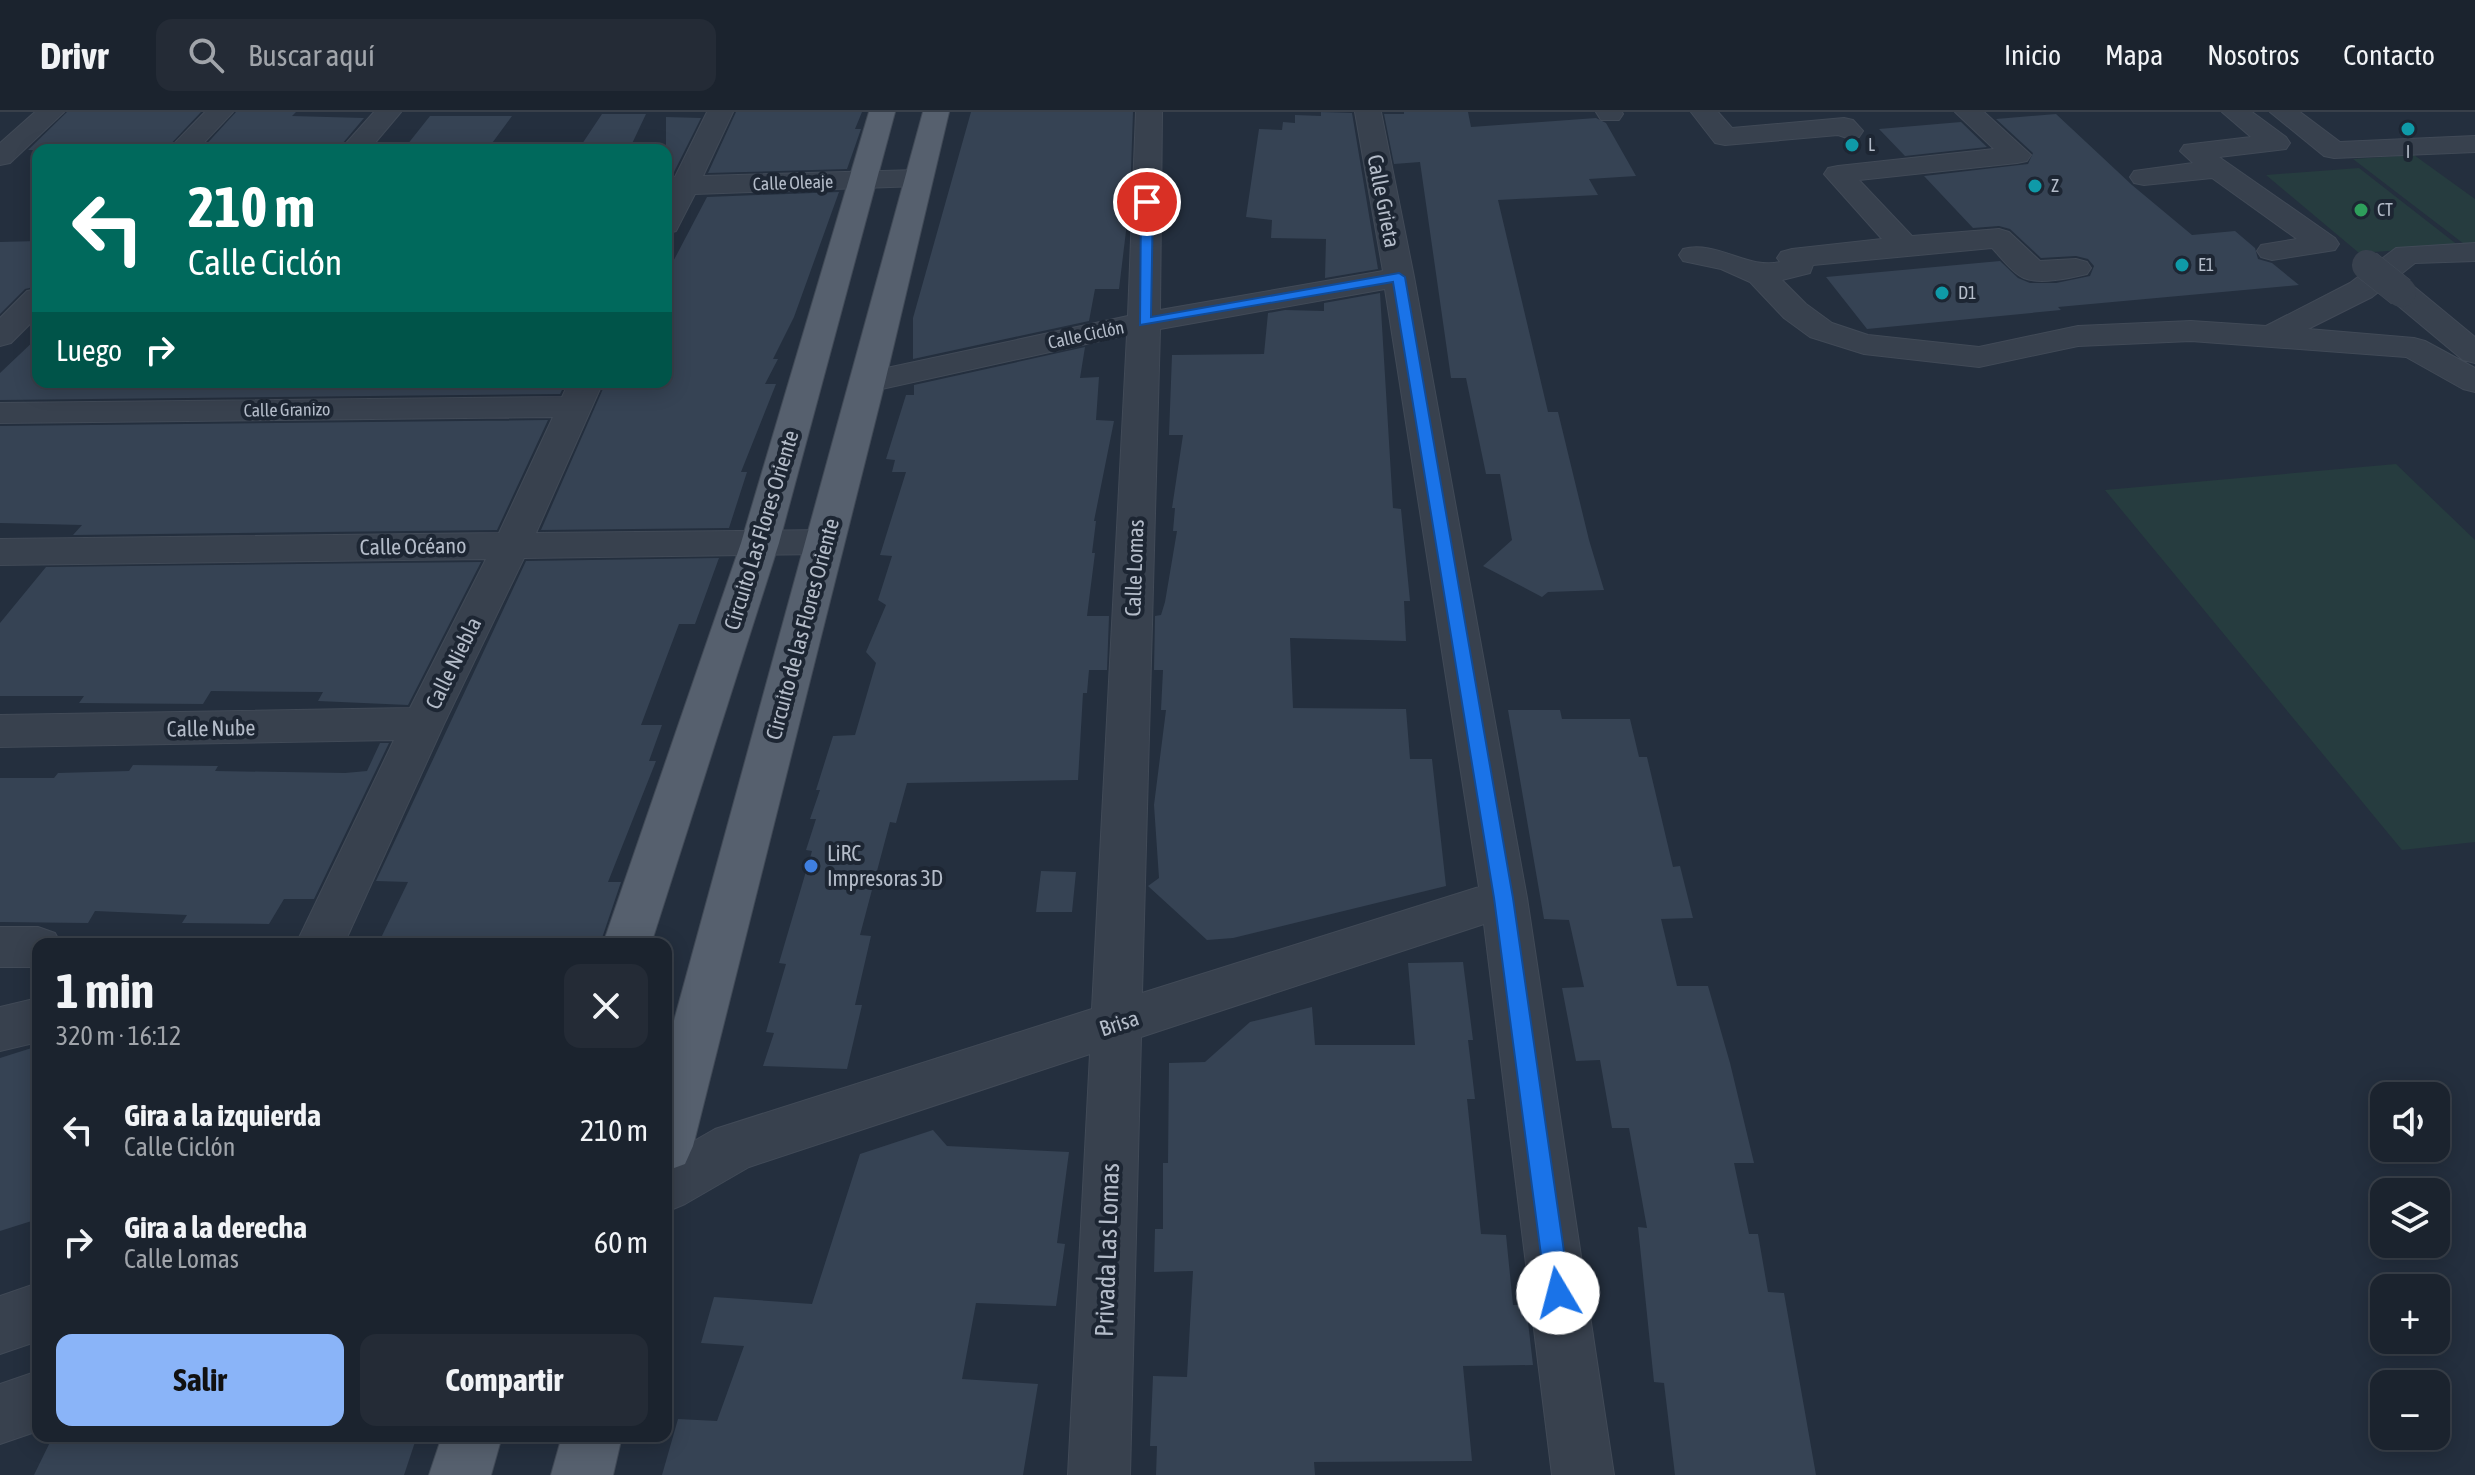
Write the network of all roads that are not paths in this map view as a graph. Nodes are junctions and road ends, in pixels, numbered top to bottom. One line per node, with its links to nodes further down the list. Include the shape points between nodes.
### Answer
1 (220, 112): 15 (street)
2 (388, 112): 16 (street)
3 (720, 112): 25 (street)
4 (882, 112): 24 (main road, Circuito Las Flores Oriente)
5 (936, 112): 23 (main road, Circuito de las Flores Oriente)
6 (1149, 112): 37 (street, Calle Lomas)
7 (1368, 112): 33 (street, Calle Grieta)
8 (1704, 112): 14 (street, via 1725,137 1844,126)
9 (1968, 112): 27 (street, via 2017,155 1838,174)
10 (2235, 112): 21 (street, via 2276,143 2194,151)
11 (2283, 112): 18 (street, via 2334,150)
12 (48, 114): 13 (street); 19 (street)
13 (0, 117)
14 (1850, 131)
15 (188, 144)
16 (359, 144)
17 (2475, 144): 18 (street)
18 (2442, 146): 20 (street)
19 (0, 157)
20 (2475, 168)
21 (2218, 169): 22 (street); 26 (street)
22 (2144, 177)
23 (919, 178): 24 (street, Calle Oleaje); 41 (main road, Circuito de las Flores Oriente)
24 (861, 180): 25 (street, Calle Oleaje); 46 (main road, Circuito Las Flores Oriente)
25 (676, 186)
26 (2324, 244): 28 (street); 40 (street, bridge, via 2367,265)
27 (1904, 246): 31 (street, via 1999,238 2032,271); 32 (street, via 1792,258 1799,267)
28 (2272, 251)
29 (2475, 252): 39 (street, via 2407,254 2361,290)
30 (1694, 255): 32 (street, via 1730,262)
31 (2076, 268)
32 (1761, 276): 39 (street, via 1821,330 1864,344 1979,357 2078,336 2191,331)
33 (1399, 277): 37 (street, Calle Ciclón); 51 (street, Calle Grieta)
34 (32, 290): 35 (street)
35 (0, 291)
36 (32, 304): 38 (street)
37 (1144, 322): 41 (street, Calle Ciclón); 57 (street, Calle Lomas)
38 (0, 336)
39 (2271, 336): 42 (street, via 2414,348)
40 (2475, 353)
41 (868, 382): 45 (main road, Circuito de las Flores Oriente)
42 (2475, 382)
43 (580, 395): 44 (street, Calle Granizo); 47 (street, Calle Niebla)
44 (0, 413)
45 (825, 542): 46 (street, Calle Océano); 59 (main road, Circuito de las Flores Oriente)
46 (760, 543): 47 (street, Calle Océano); 53 (main road, Circuito Las Flores Oriente)
47 (512, 545): 48 (street, Calle Océano); 49 (street, Calle Niebla)
48 (8, 562)
49 (423, 724): 50 (street, Calle Nube); 52 (street, Calle Niebla)
50 (0, 731)
51 (1504, 898): 57 (street, Brisa); 72 (street, Calle Grieta)
52 (323, 938)
53 (629, 938)
54 (0, 947): 55 (street)
55 (32, 947)
56 (32, 1021): 58 (street)
57 (1115, 1025): 61 (street, Brisa); 71 (street, Privada Las Lomas)
58 (0, 1029)
59 (672, 1120)
60 (672, 1136): 61 (street)
61 (734, 1147): 62 (street, Brisa)
62 (672, 1183)
63 (32, 1314): 64 (street)
64 (0, 1325)
65 (32, 1403): 66 (street)
66 (0, 1414)
67 (470, 1442): 69 (main road)
68 (590, 1442): 70 (main road)
69 (460, 1475)
70 (582, 1475)
71 (1099, 1475)
72 (1583, 1475)

